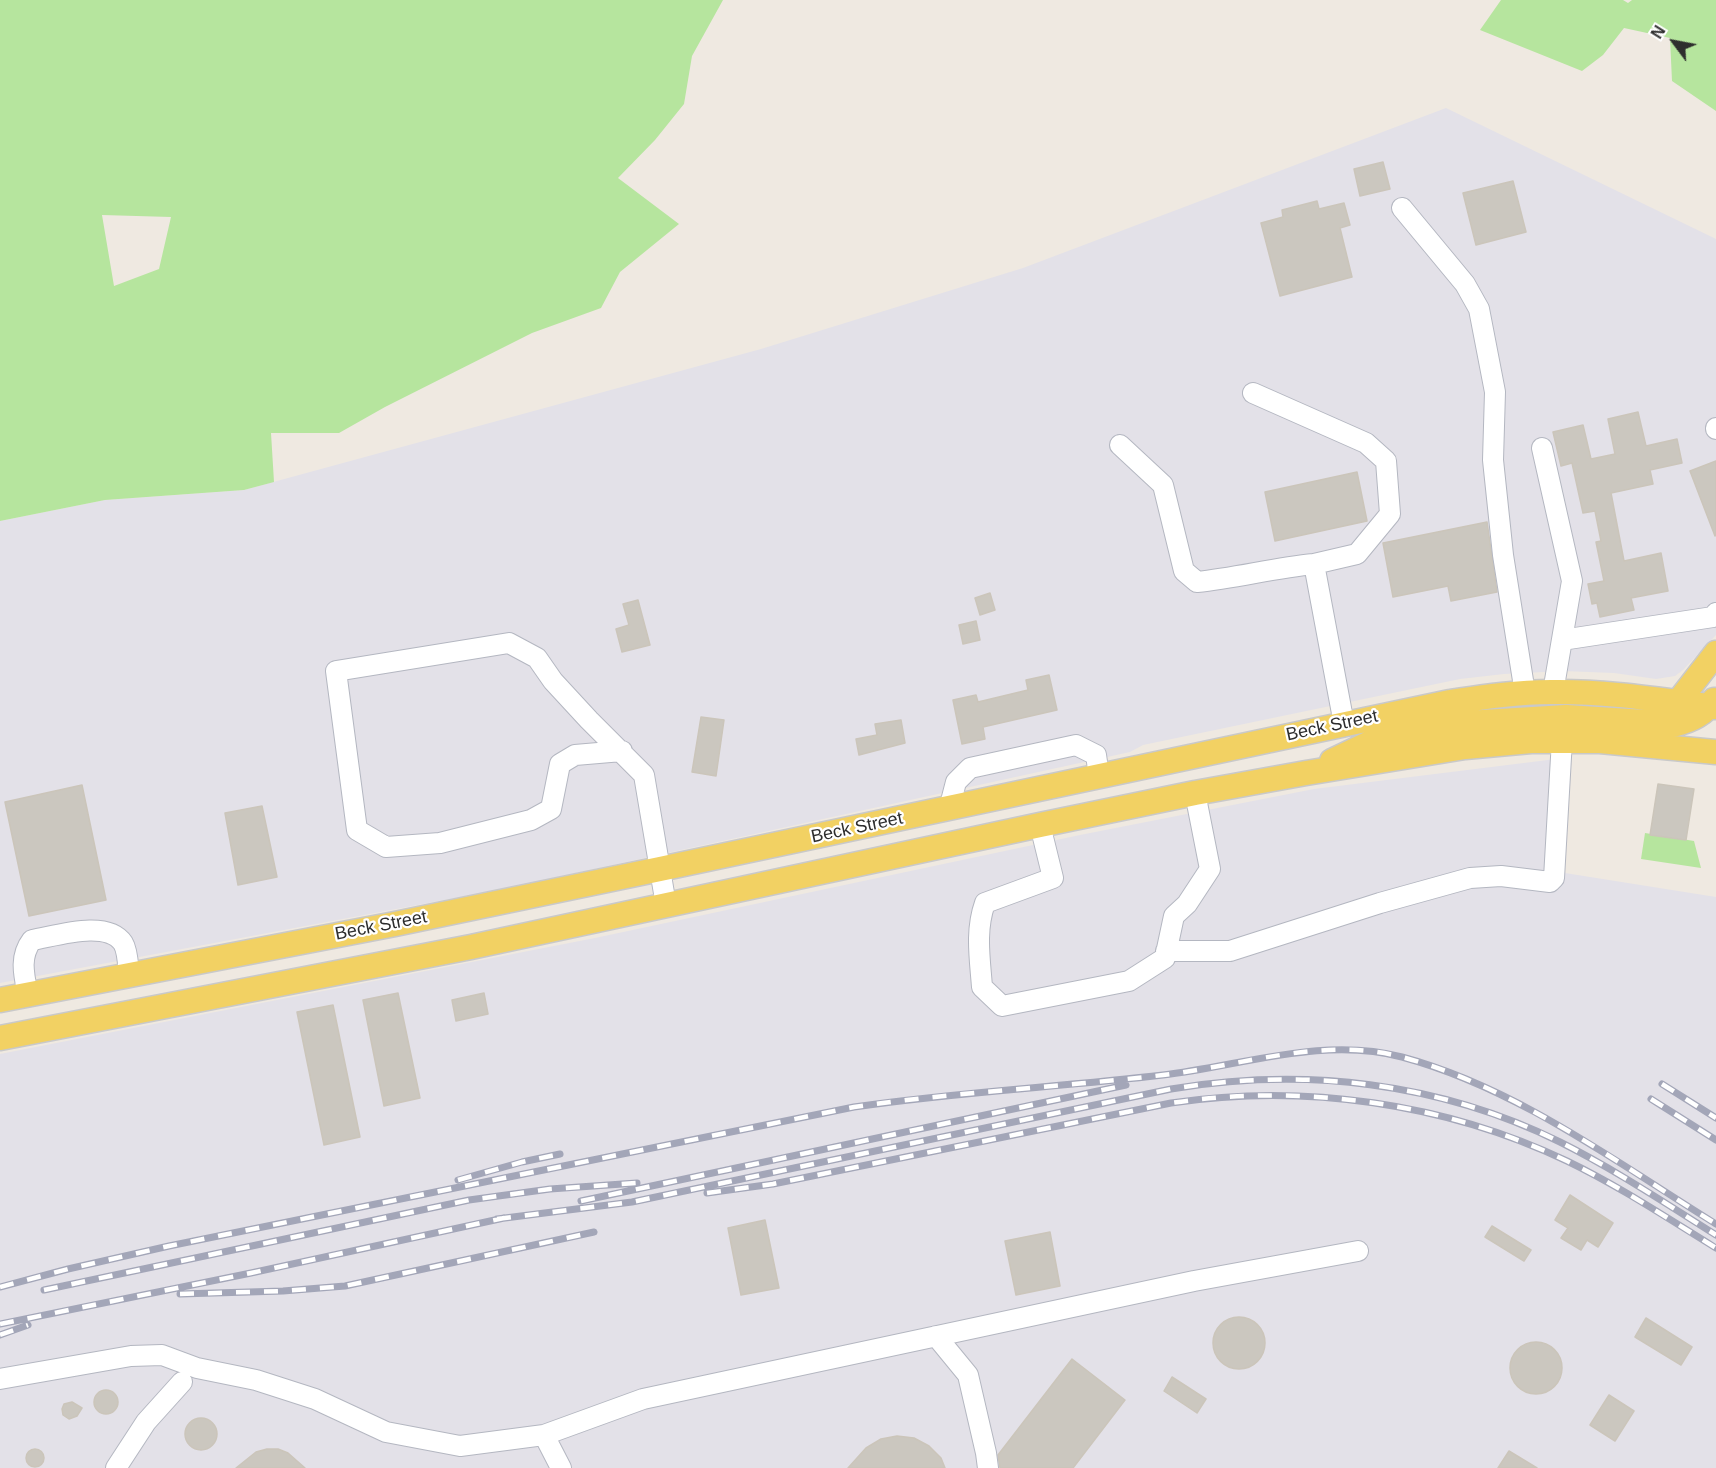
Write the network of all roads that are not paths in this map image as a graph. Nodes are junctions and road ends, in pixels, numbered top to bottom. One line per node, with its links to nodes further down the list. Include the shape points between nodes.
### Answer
1 (1402, 208): 10 (lane, via 1465,284 1479,309 1495,392 1493,460 1503,555)
2 (1252, 393): 5 (lane, via 1366,443 1386,461 1390,514 1357,554)
3 (1120, 445): 5 (lane, via 1163,485 1184,571 1197,582)
4 (1542, 448): 7 (lane, via 1572,581)
5 (1314, 564): 13 (lane)
6 (1716, 613): 7 (lane, via 1713,617)
7 (1562, 640): 9 (lane)
8 (1716, 653): 11 (main road)
9 (1553, 692): 10 (main road, Beck Street); 11 (main road, Beck Street)
10 (1525, 693): 13 (main road, Beck Street, via 1450,702)
11 (1678, 702): 12 (main road, Beck Street)
12 (1714, 704): 17 (main road, via 1691,720 1676,724 1566,717 1435,728 1376,740)
13 (1344, 724): 18 (main road, Beck Street)
14 (1562, 740): 16 (main road, Beck Street); 17 (main road, Beck Street, via 1465,747); 24 (lane, via 1554,878 1550,882 1501,876 1470,878 1230,951)
15 (622, 751): 15 (lane, via 567,697 537,658 509,643 336,671 357,830 386,846 440,843 531,820 551,809 560,764 574,755); 22 (lane, via 644,775)
16 (1716, 752)
17 (1306, 773): 19 (main road, Beck Street)
18 (1099, 776): 20 (main road, Beck Street); 20 (lane, via 1096,755 1077,746 970,768 956,782)
19 (1195, 793): 21 (main road, Beck Street); 24 (lane, via 1210,869 1187,904 1174,916)
20 (949, 809): 22 (main road, Beck Street)
21 (1040, 825): 23 (main road, Beck Street); 24 (lane, via 1053,878 985,903 978,941 982,987 1002,1006 1013,1004 1129,981 1165,958)
22 (660, 869): 23 (lane); 25 (main road, Beck Street)
23 (666, 905): 28 (main road, Beck Street)
24 (1166, 951)
25 (129, 975): 26 (main road, Beck Street); 26 (lane, via 123,942 106,931 95,929 32,940 23,959)
26 (27, 995): 27 (main road, Beck Street)
27 (0, 1000)
28 (0, 1038)
29 (1358, 1251): 30 (lane)
30 (936, 1336): 33 (lane, via 643,1399); 36 (lane, via 968,1375)
31 (0, 1379): 33 (lane, via 131,1356 162,1355 315,1399 386,1432 460,1446)
32 (182, 1382): 34 (lane, via 146,1422)
33 (544, 1435): 35 (lane)
34 (116, 1468)
35 (561, 1468)
36 (988, 1468)

